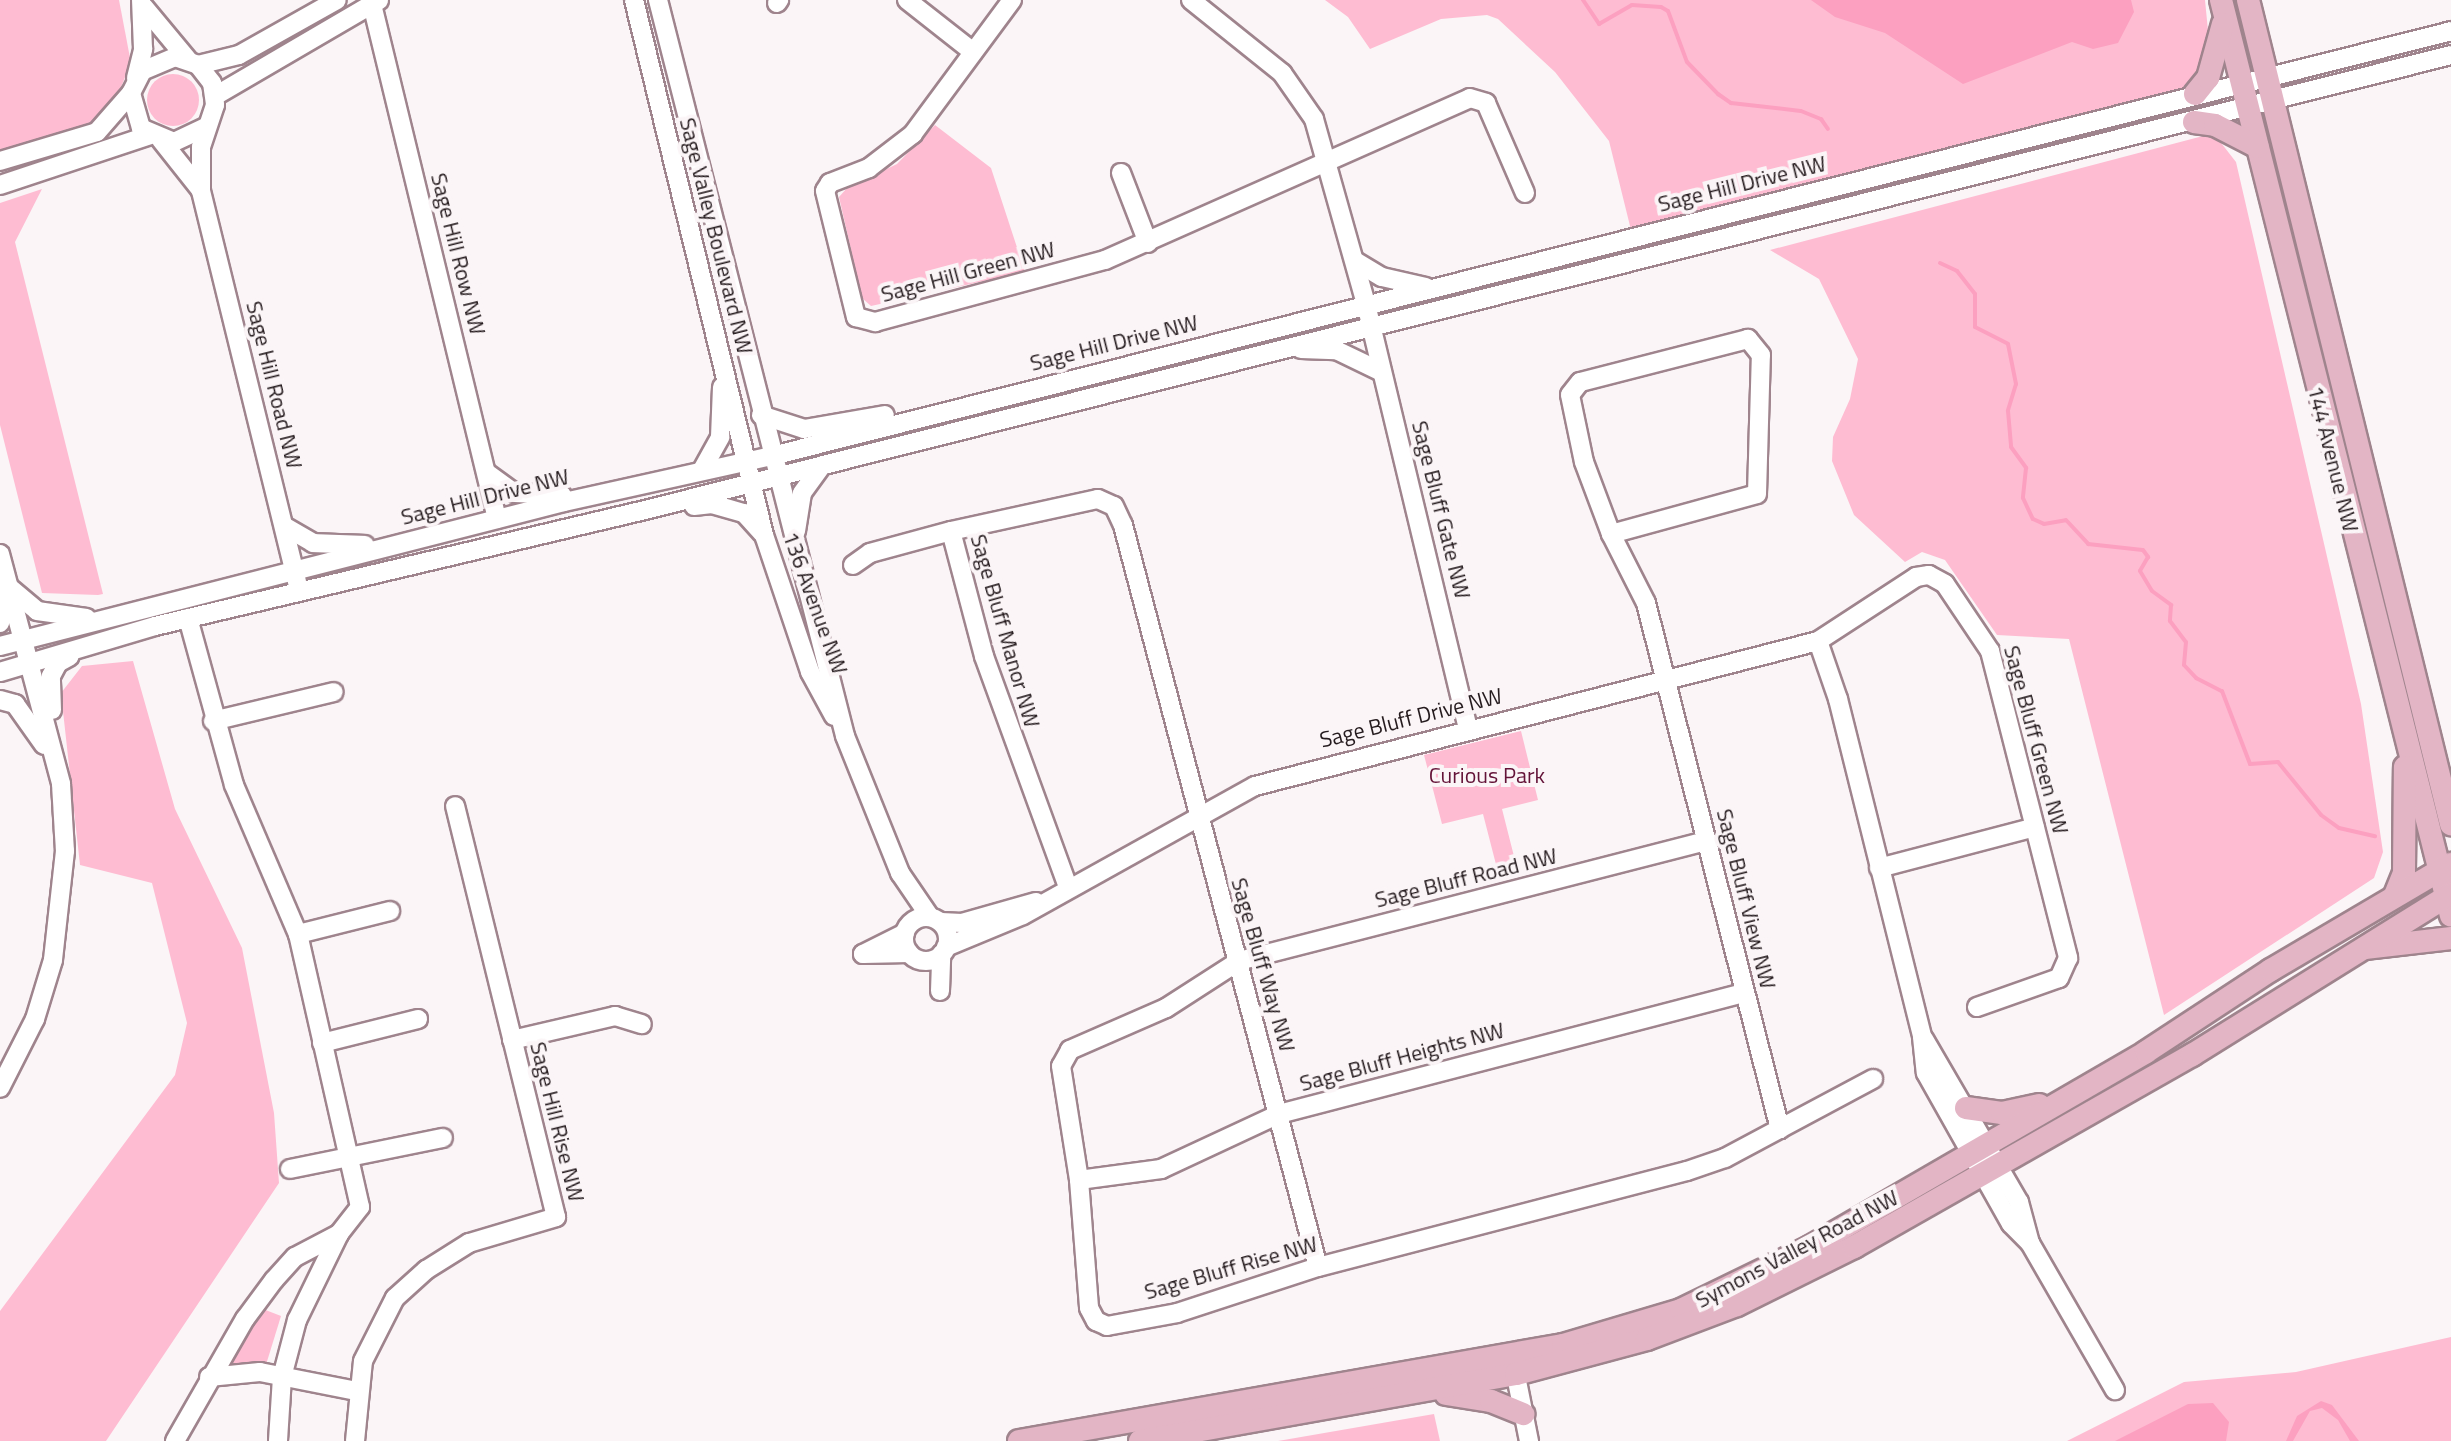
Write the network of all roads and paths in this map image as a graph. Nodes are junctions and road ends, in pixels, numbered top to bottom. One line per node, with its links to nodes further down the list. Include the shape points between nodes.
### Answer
1 (337, 0): 14 (street, via 239,55)
2 (634, 0): 38 (street, Sage Valley Boulevard NW)
3 (658, 0): 41 (street, Sage Valley Boulevard NW)
4 (907, 0): 12 (street)
5 (1012, 0): 12 (street, Sage Hill Green NW)
6 (1191, 0): 26 (street, Sage Bluff Gate NW, via 1259,51 1298,91)
7 (2248, 0): 15 (main road, 144 Avenue NW)
8 (374, 1): 19 (street); 46 (street, Sage Hill Row NW)
9 (142, 4): 14 (street); 17 (street, via 143,49)
10 (2222, 7): 16 (main road, 144 Avenue NW); 18 (main road, via 2218,52)
11 (2451, 31): 15 (street, Sage Hill Drive NW)
12 (973, 52): 32 (street, Sage Hill Green NW, via 901,145 869,168 830,183 825,191 856,317 875,322 1105,260)
13 (2451, 55): 20 (street, Sage Hill Drive NW)
14 (193, 62): 17 (street, via 163,58); 19 (street)
15 (2266, 76): 16 (street, Sage Hill Drive NW); 20 (main road, 144 Avenue NW)
16 (2241, 82): 18 (street, Sage Hill Drive NW); 21 (main road, 144 Avenue NW)
17 (133, 87): 24 (street, via 135,117); 27 (street, via 97,132)
18 (2195, 94): 34 (street, Sage Hill Drive NW)
19 (215, 96): 23 (street)
20 (2273, 103): 21 (street, Sage Hill Drive NW); 83 (main road, 144 Avenue NW)
21 (2248, 109): 22 (street, Sage Hill Drive NW); 25 (main road, 144 Avenue NW)
22 (2194, 122): 25 (main road, via 2215,125); 36 (street, Sage Hill Drive NW)
23 (206, 127): 24 (street, via 186,140); 30 (street, Sage Hill Road NW)
24 (156, 138): 29 (street); 30 (street, Sage Hill Road NW)
25 (2258, 147): 79 (main road, 144 Avenue NW)
26 (1328, 158): 31 (street, Sage Hill Green NW, via 1470,98 1486,103); 32 (street, Sage Hill Green NW); 33 (street, Sage Bluff Gate NW)
27 (0, 161)
28 (1121, 173): 32 (street)
29 (0, 185)
30 (201, 191): 53 (street, Sage Hill Road NW)
31 (1525, 193)
32 (1148, 243)
33 (1355, 261): 34 (street, via 1382,277); 35 (street, Sage Bluff Gate NW)
34 (1429, 288): 35 (street, Sage Hill Drive NW)
35 (1366, 304): 36 (street, Sage Bluff Gate NW); 40 (street, Sage Hill Drive NW)
36 (1371, 325): 37 (street, Sage Hill Drive NW); 39 (street, Sage Bluff Gate NW)
37 (1270, 350): 39 (street, via 1336,350); 44 (street, Sage Hill Drive NW)
38 (722, 360): 43 (street, Sage Valley Boulevard NW); 45 (street, via 720,437)
39 (1382, 372): 77 (street, Sage Bluff Gate NW)
40 (936, 413): 41 (street, via 900,413 804,429); 42 (street, Sage Hill Drive NW)
41 (761, 415): 42 (street, Sage Valley Boulevard NW)
42 (772, 456): 43 (street, Sage Hill Drive NW); 47 (street, Sage Valley Boulevard NW)
43 (747, 461): 45 (street, Sage Hill Drive NW); 48 (street, Sage Valley Boulevard NW)
44 (822, 465): 47 (street, Sage Hill Drive NW); 57 (street, via 802,493)
45 (702, 470): 49 (street, Sage Hill Drive NW)
46 (486, 473): 49 (street, via 522,495); 51 (street, Sage Hill Row NW)
47 (777, 477): 48 (street, Sage Hill Drive NW); 57 (street, 136 Avenue NW)
48 (752, 483): 50 (street, Sage Hill Drive NW); 56 (street, 136 Avenue NW)
49 (601, 494): 51 (street, Sage Hill Drive NW); 52 (street)
50 (645, 510): 52 (street, Sage Hill Drive NW); 56 (street, via 712,504 744,513)
51 (497, 519): 58 (street, Sage Hill Drive NW)
52 (606, 519): 63 (street, Sage Hill Drive NW)
53 (284, 526): 58 (street, via 325,545); 61 (street, Sage Hill Road NW)
54 (951, 531): 60 (street, via 870,553); 82 (street, Sage Bluff Manor NW, via 1098,499 1114,506); 89 (street, Sage Bluff Manor NW, via 984,656)
55 (1611, 534): 55 (street, Sage Bluff View NW, via 1584,462 1570,395 1580,382 1748,339 1761,355 1757,494); 73 (street, Sage Bluff View NW, via 1646,603)
56 (764, 535): 78 (street, 136 Avenue NW, via 810,672)
57 (795, 538): 78 (street, 136 Avenue NW)
58 (392, 545): 61 (street, Sage Hill Drive NW)
59 (0, 554): 62 (street)
60 (853, 565)
61 (294, 570): 63 (street, Sage Hill Road NW); 64 (street, Sage Hill Drive NW)
62 (8, 586): 64 (street, via 37,611); 66 (street); 67 (street)
63 (300, 591): 65 (street, Sage Hill Drive NW)
64 (109, 618): 67 (street, Sage Hill Drive NW)
65 (188, 618): 70 (street, Sage Hill Drive NW); 76 (street)
66 (0, 623)
67 (23, 640): 69 (street, Sage Hill Drive NW); 71 (street)
68 (1818, 641): 73 (street, Sage Bluff Drive NW); 84 (street, Sage Bluff Green NW, via 1916,577 1929,575 1945,584 1990,651); 86 (street)
69 (0, 646)
70 (89, 647): 71 (street, Sage Hill Drive NW); 80 (street, via 58,663 51,676)
71 (30, 664): 72 (street, Sage Hill Drive NW); 80 (street)
72 (0, 672)
73 (1666, 681): 77 (street, Sage Bluff Drive NW); 85 (street, Sage Bluff View NW)
74 (334, 692): 76 (street)
75 (0, 700): 80 (street, via 15,704 33,725)
76 (213, 721): 95 (street, via 234,785)
77 (1468, 728): 82 (street, Sage Bluff Drive NW, via 1255,786)
78 (845, 736): 87 (street, 136 Avenue NW)
79 (2406, 742): 88 (main road, 144 Avenue NW); 90 (main road, via 2404,873)
80 (61, 784): 109 (street, via 65,851 53,960 35,1019)
81 (455, 806): 106 (street, Sage Hill Rise NW)
82 (1195, 816): 89 (street, Sage Bluff Drive NW); 100 (street, Sage Bluff Way NW)
83 (2451, 824)
84 (2035, 827): 86 (street); 102 (street, Sage Bluff Green NW, via 2068,958 2066,970 2059,978)
85 (1706, 841): 100 (street, Sage Bluff Road NW); 101 (street, Sage Bluff View NW)
86 (1879, 868): 105 (street)
87 (900, 873): 93 (street, 136 Avenue NW); 94 (street, 136 Avenue NW)
88 (2448, 886): 90 (main road, Symons Valley Road NW); 97 (main road, Symons Valley Road NW)
89 (1068, 887): 91 (street, Sage Bluff Drive NW)
90 (2395, 895): 110 (main road, Symons Valley Road NW)
91 (1039, 902): 93 (street, Sage Bluff Drive NW, via 962,923); 98 (street, Sage Bluff Drive NW, via 1023,915)
92 (390, 911): 95 (street)
93 (935, 920): 94 (street, Sage Bluff Drive NW); 98 (street)
94 (907, 929): 99 (street, 136 Avenue NW); 99 (street, Sage Bluff Drive NW, via 863,954)
95 (298, 934): 107 (street)
96 (2451, 938): 97 (main road)
97 (2360, 949): 118 (main road, Symons Valley Road NW, via 2224,1036)
98 (944, 950): 99 (street, Sage Bluff Drive NW); 99 (street, via 940,991)
99 (916, 957)
100 (1239, 961): 112 (street, Sage Bluff Way NW); 119 (street, Sage Bluff Rise NW, via 1166,1008 1070,1050 1061,1066)
101 (1745, 993): 112 (street, Sage Bluff Heights NW); 113 (street, Sage Bluff View NW)
102 (1977, 1007)
103 (418, 1019): 107 (street)
104 (642, 1024): 106 (street, via 615,1016)
105 (1922, 1037): 111 (street); 115 (street, via 1931,1084)
106 (512, 1040): 126 (street, Sage Hill Rise NW, via 556,1217 469,1243 411,1282 376,1326)
107 (322, 1043): 116 (street)
108 (1873, 1079): 113 (street, Sage Bluff Rise NW)
109 (0, 1088)
110 (2064, 1100): 111 (main road, via 2002,1113); 115 (main road, Symons Valley Road NW)
111 (1966, 1108): 115 (street)
112 (1279, 1114): 119 (street, Sage Bluff Heights NW, via 1161,1169); 121 (street, Sage Bluff Way NW)
113 (1780, 1129): 121 (street, Sage Bluff Rise NW, via 1687,1171)
114 (443, 1138): 116 (street)
115 (1978, 1149): 118 (street); 122 (main road, Symons Valley Road NW, via 1731,1289 1655,1320)
116 (349, 1158): 117 (street); 120 (street, via 360,1207)
117 (290, 1169)
118 (1990, 1170): 122 (main road, Symons Valley Road NW, via 1737,1305 1647,1339); 125 (street, via 2011,1224 2030,1243)
119 (1079, 1180): 121 (street, Sage Bluff Rise NW, via 1089,1308 1096,1321 1107,1326 1177,1313)
120 (339, 1234): 123 (street, via 295,1257 245,1319); 124 (street, via 297,1320)
121 (1318, 1267)
122 (1514, 1365): 127 (main road, Symons Valley Road NW); 128 (street); 132 (main road, Symons Valley Road NW)
123 (209, 1377): 124 (street, via 260,1372); 129 (street)
124 (282, 1377): 126 (street); 130 (street)
125 (2115, 1390)
126 (357, 1391): 131 (street, Sage Hill Rise NW)
127 (1421, 1391): 128 (main road, via 1491,1401); 133 (main road, Symons Valley Road NW)
128 (1523, 1414): 134 (street)
129 (175, 1441)
130 (278, 1441)
131 (355, 1441)
132 (1019, 1441)
133 (1140, 1441)
134 (1529, 1441)

